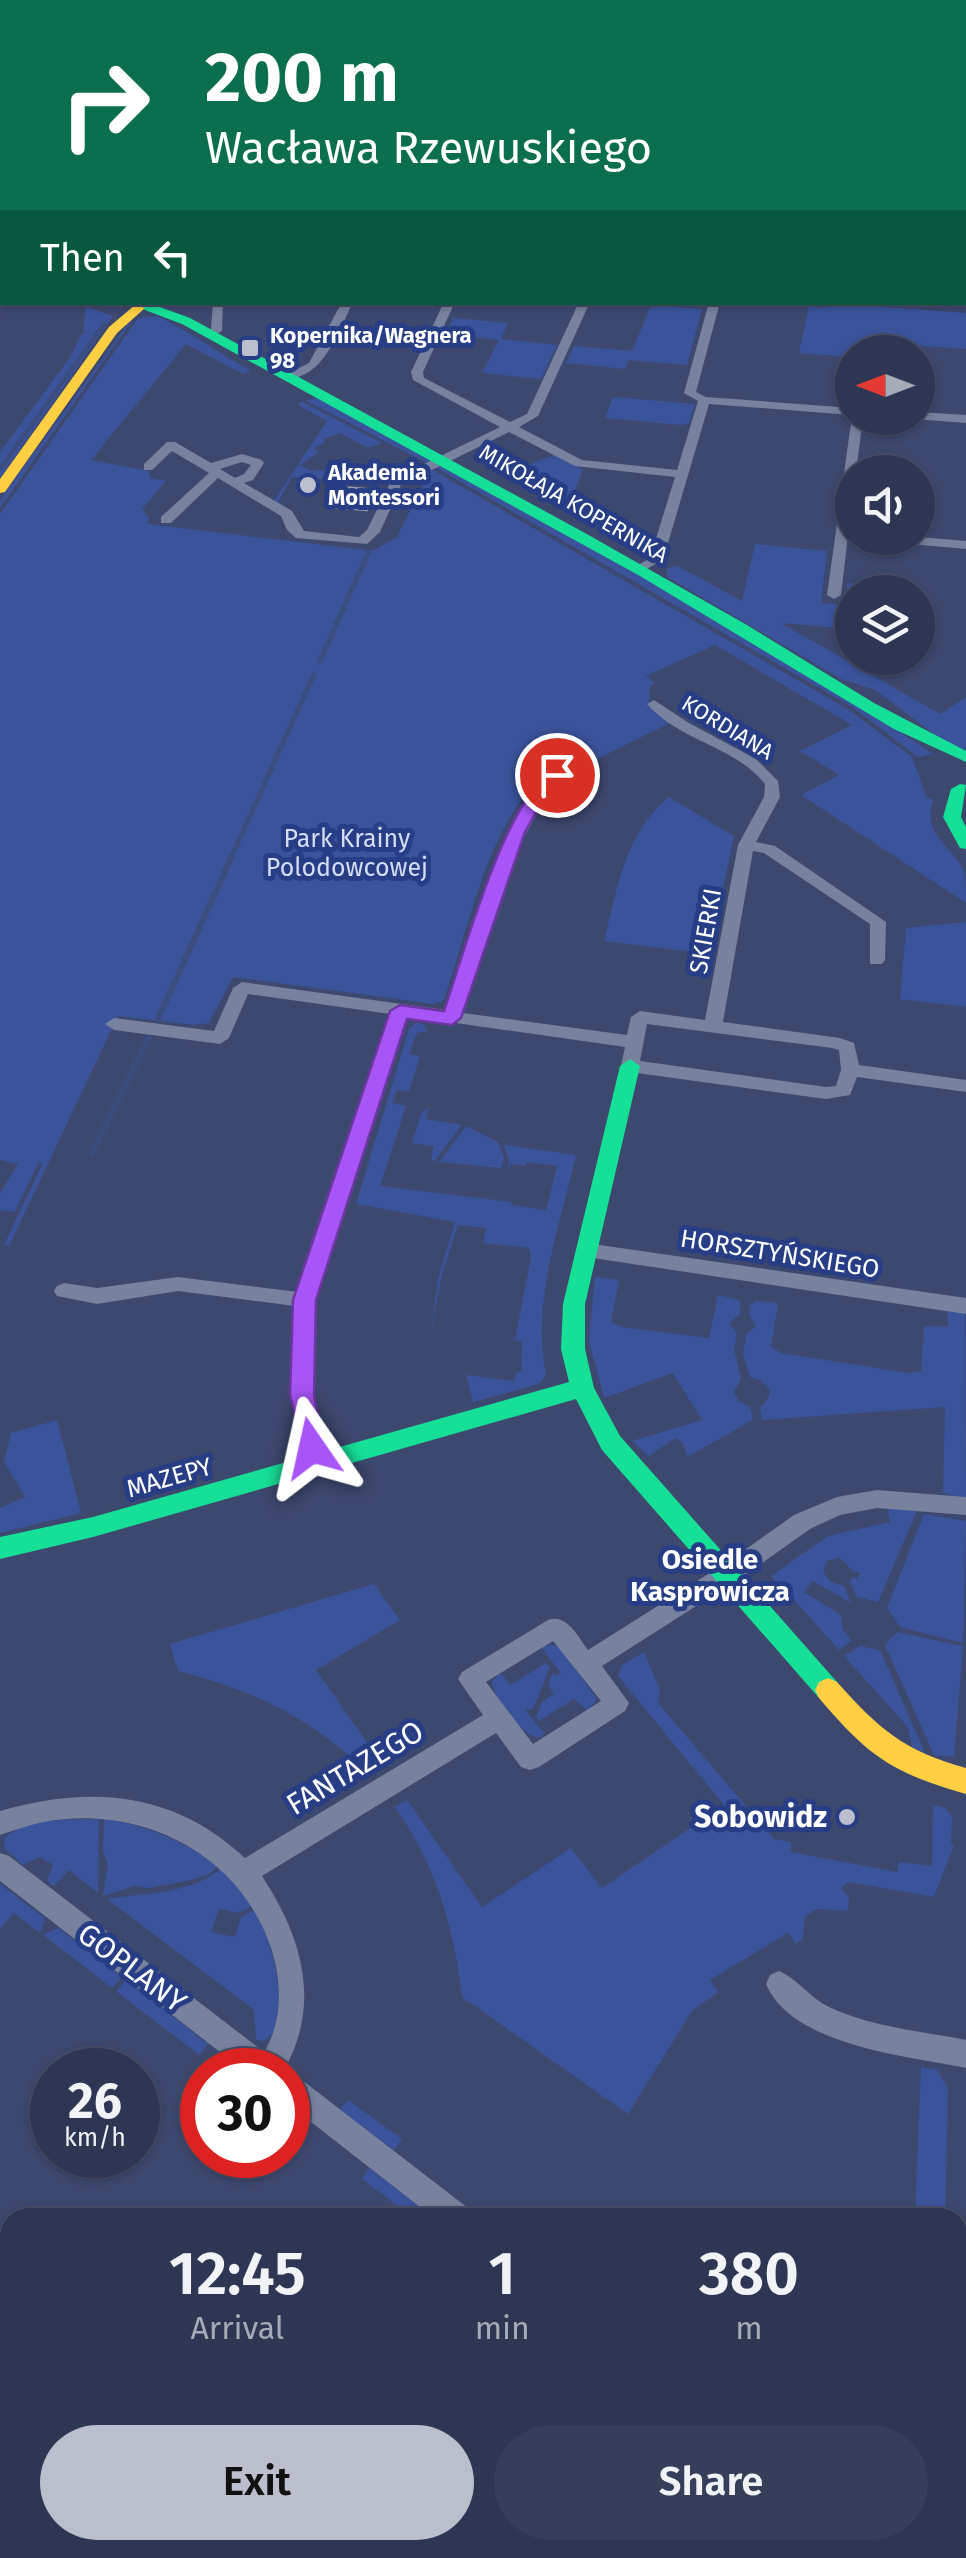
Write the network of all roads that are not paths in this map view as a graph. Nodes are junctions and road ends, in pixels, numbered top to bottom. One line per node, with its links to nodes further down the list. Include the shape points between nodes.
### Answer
1 (141, 305): 7 (street, MIKOŁAJA KOPERNIKA); 19 (street, via 114,330)
2 (218, 305): 7 (street, via 216,331)
3 (346, 305): 8 (street, via 314,365)
4 (449, 305): 13 (street, via 419,380)
5 (584, 305): 13 (street, via 532,416)
6 (714, 305): 9 (street, via 690,393)
7 (210, 334): 8 (street, MIKOŁAJA KOPERNIKA)
8 (289, 378): 14 (street, MIKOŁAJA KOPERNIKA)
9 (704, 400): 10 (street); 17 (street)
10 (835, 411)
11 (935, 417): 12 (street)
12 (966, 420)
13 (514, 428): 14 (street); 17 (street, via 586,465)
14 (444, 458): 18 (street, via 399,476 373,532 362,541 302,535 287,514); 24 (street, MIKOŁAJA KOPERNIKA)
15 (148, 468): 16 (street, via 171,446)
16 (214, 471): 18 (street); 18 (street, via 242,458 258,463); 20 (street)
17 (682, 474): 24 (street, via 656,560)
18 (234, 482)
19 (0, 488)
20 (166, 520)
21 (935, 542): 22 (street)
22 (966, 544)
23 (843, 555): 25 (street)
24 (639, 568): 27 (street, MIKOŁAJA KOPERNIKA, via 930,742)
25 (834, 595)
26 (654, 704): 30 (street, KORDIANA, via 683,728 768,774 772,796)
27 (962, 773): 29 (street, via 949,809 950,821)
28 (557, 775): 33 (street, via 516,832)
29 (964, 831)
30 (746, 845): 31 (street, via 769,849 878,922); 35 (street, SKIERKI)
31 (876, 960)
32 (400, 1011): 33 (street); 34 (street, via 242,988 220,1038); 41 (street)
33 (452, 1018): 36 (street)
34 (114, 1024)
35 (713, 1026): 36 (street, via 640,1018); 37 (street, via 834,1042 848,1047)
36 (632, 1054): 37 (street, via 826,1093 844,1091); 39 (street)
37 (850, 1070): 38 (street)
38 (966, 1086)
39 (586, 1250): 42 (street, HORSZTYŃSKIEGO); 43 (street, via 572,1328)
40 (64, 1291): 41 (street, via 97,1296 178,1284)
41 (305, 1300): 44 (street, via 302,1395)
42 (966, 1306)
43 (582, 1388): 44 (street, MAZEPY); 47 (street, via 611,1443)
44 (317, 1462): 46 (street, MAZEPY)
45 (966, 1506): 47 (street, via 877,1499 838,1506 802,1522)
46 (0, 1548)
47 (726, 1575): 48 (street); 50 (street, via 876,1745 912,1767)
48 (586, 1664): 49 (street, via 556,1627 470,1680); 49 (street, via 617,1703 530,1759)
49 (498, 1718): 53 (street, FANTAZEGO)
50 (966, 1782)
51 (0, 1823): 53 (street, via 50,1810 119,1808 180,1826 230,1856)
52 (0, 1865): 55 (street, GOPLANY)
53 (244, 1873): 56 (street, via 278,1920 292,1972 290,2030)
54 (779, 1984): 57 (street, via 789,2000 814,2016)
55 (237, 2048)
56 (279, 2048)
57 (966, 2054)
58 (310, 2104): 59 (street)
59 (445, 2208)

